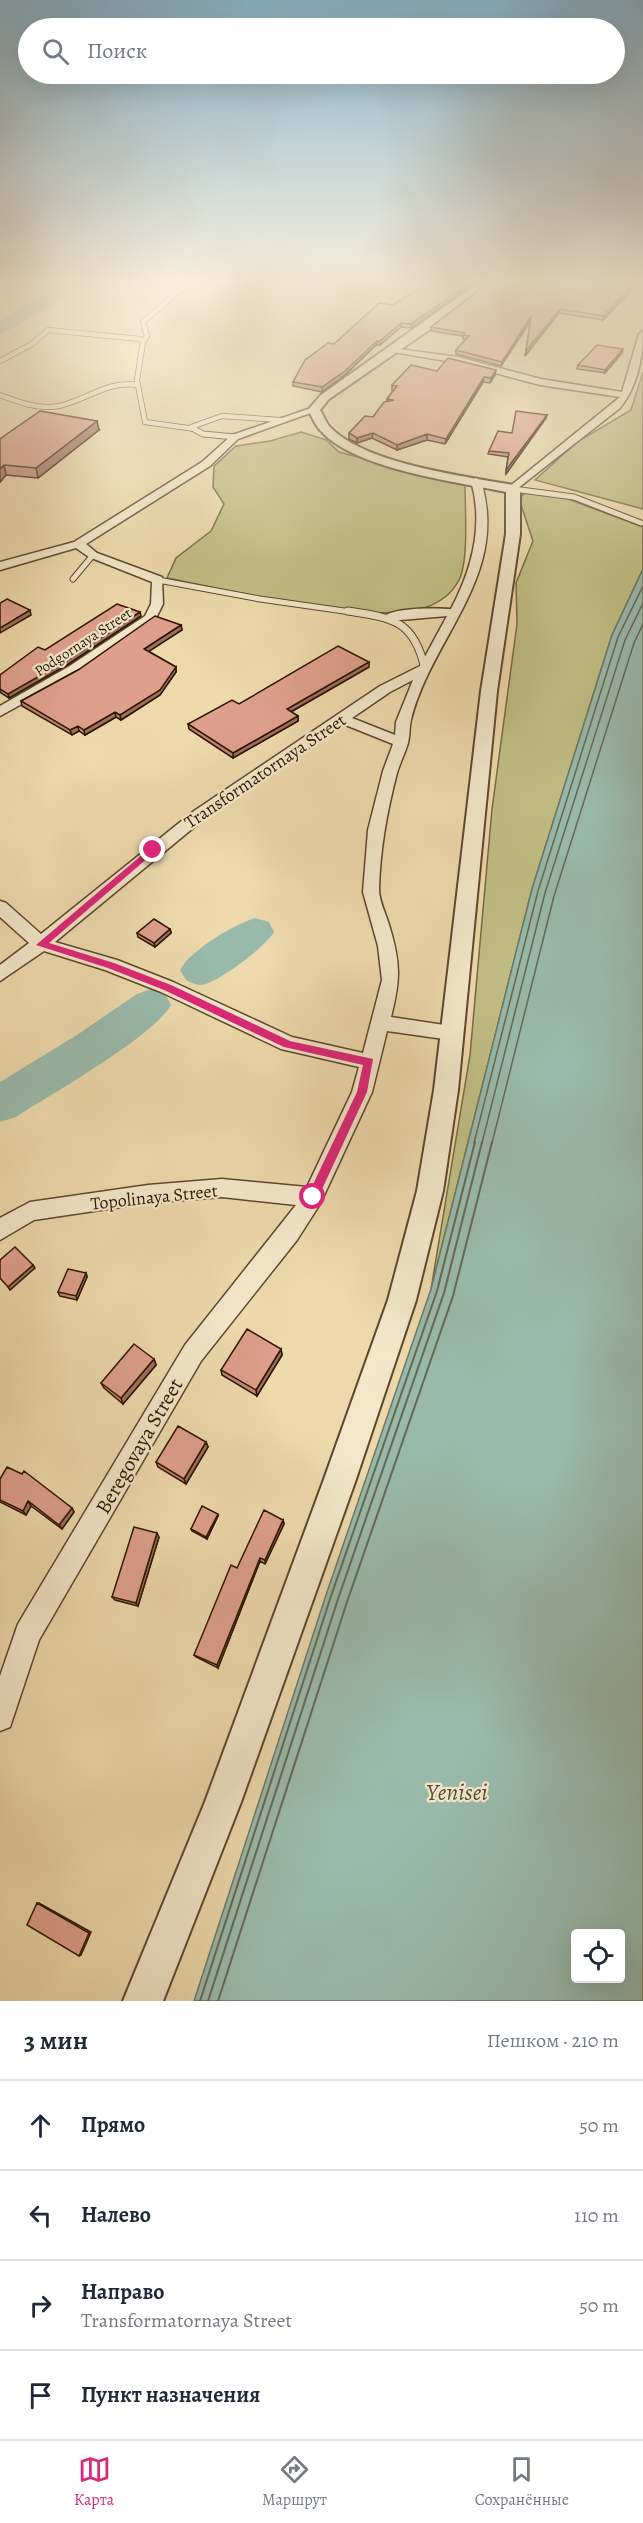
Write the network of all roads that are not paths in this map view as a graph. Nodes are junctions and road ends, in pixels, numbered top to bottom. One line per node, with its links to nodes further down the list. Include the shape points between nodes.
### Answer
1 (139, 377): 5 (lane)
2 (353, 377): 8 (street)
3 (523, 377): 7 (street)
4 (631, 377): 7 (street)
5 (138, 385): 6 (lane, via 119,383 65,404 46,407); 10 (lane, via 146,422)
6 (0, 395)
7 (626, 395): 13 (street)
8 (314, 410): 9 (street); 12 (street, via 333,437 354,451)
9 (280, 420): 10 (lane, via 224,417 206,419); 11 (street)
10 (191, 427): 11 (lane, via 203,434)
11 (235, 437): 15 (street, via 206,464)
12 (476, 481): 13 (street); 20 (street, Beregovaya Street, via 483,525 472,580)
13 (513, 489): 14 (lane, via 574,497); 30 (street, via 513,534 489,692)
14 (641, 523)
15 (78, 544): 16 (street); 17 (street)
16 (93, 555): 18 (lane); 19 (street)
17 (0, 567)
18 (73, 579)
19 (158, 580): 21 (lane); 23 (street, Podgornaya Street, via 157,604 150,618 73,670)
20 (457, 613): 21 (street); 22 (street, Beregovaya Street)
21 (388, 617): 22 (lane, via 410,631 420,647)
22 (424, 669): 24 (street, Transformatornaya Street, via 385,689); 25 (street, Beregovaya Street, via 403,722)
23 (0, 712)
24 (342, 719): 25 (street); 27 (street, Transformatornaya Street, via 199,815)
25 (401, 742): 29 (street, Beregovaya Street, via 376,830 370,892 387,946 391,980)
26 (0, 907): 27 (street)
27 (41, 945): 28 (street, Transformatornaya Street); 31 (street, via 111,965 167,987 288,1044)
28 (0, 974)
29 (382, 1023): 30 (street); 31 (street, Beregovaya Street)
30 (451, 1034): 35 (street, via 430,1191 402,1300 223,1802)
31 (369, 1062): 32 (street, Beregovaya Street, via 362,1092)
32 (313, 1197): 33 (street, Topolinaya Street, via 222,1188 148,1194 30,1211); 34 (street, Beregovaya Street, via 193,1353 28,1634)
33 (0, 1230)
34 (0, 1717)
35 (143, 2001)

